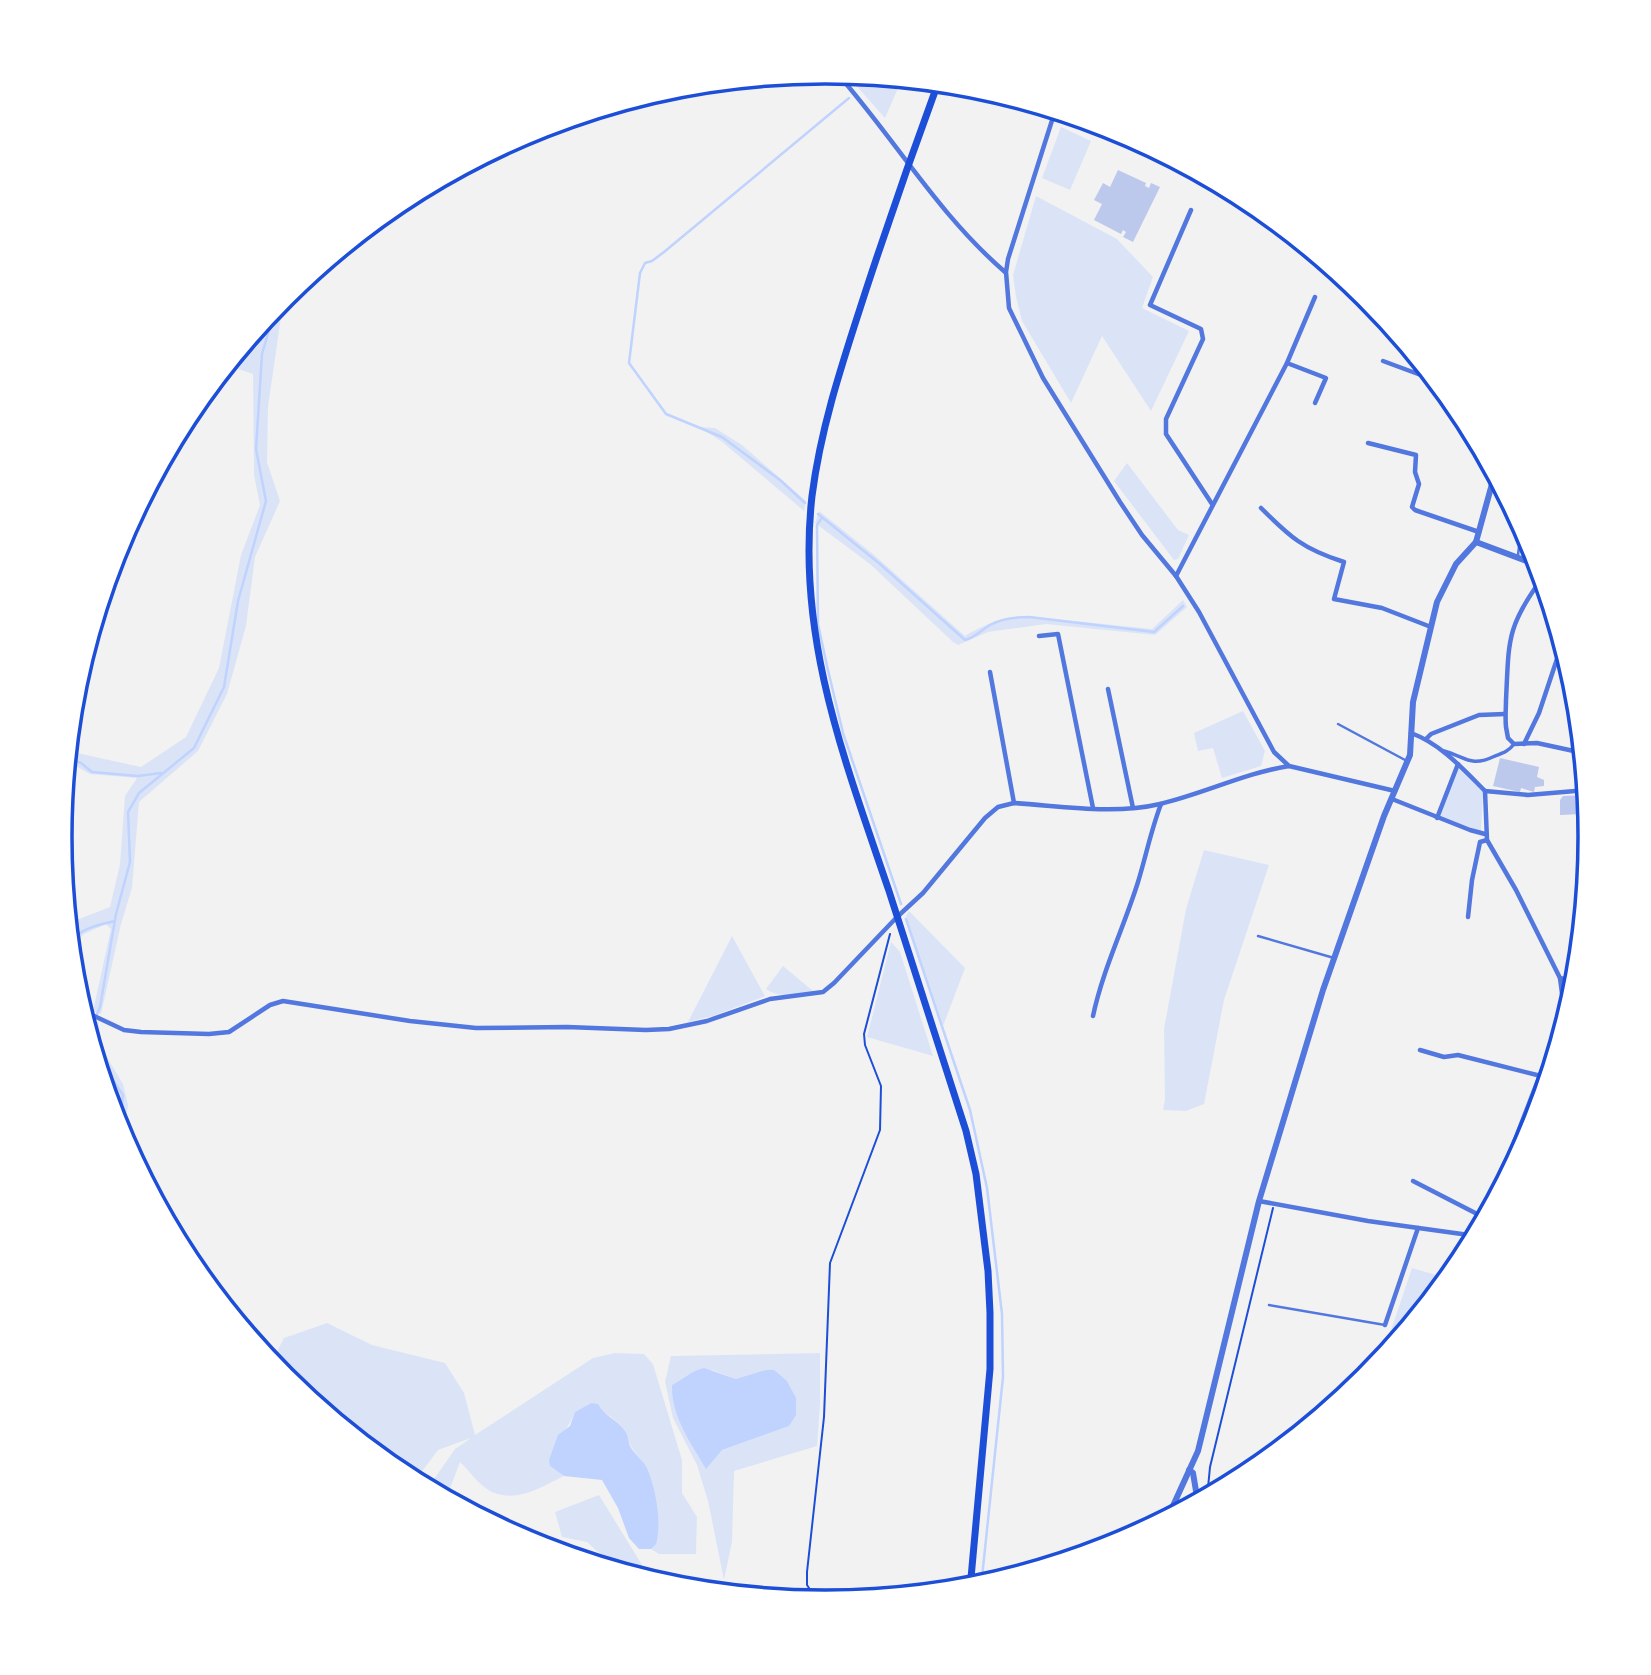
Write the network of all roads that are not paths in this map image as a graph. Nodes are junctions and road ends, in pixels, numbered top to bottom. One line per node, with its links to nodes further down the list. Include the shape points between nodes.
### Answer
1 (846, 84): 4 (street)
2 (935, 92): 4 (main road)
3 (1052, 119): 6 (street)
4 (908, 165): 6 (street, via 960,230); 51 (main road, via 832,393 812,499 810,546 813,623 828,704)
5 (1191, 210): 14 (street, via 1150,305 1201,330 1203,339 1166,419 1166,434)
6 (1006, 272): 21 (street, via 1009,308 1043,378 1142,535)
7 (1315, 297): 9 (street)
8 (1383, 361): 10 (street)
9 (1287, 363): 11 (street, via 1326,378); 14 (street)
10 (1419, 374)
11 (1315, 403)
12 (1368, 443): 16 (street, via 1416,455 1419,484 1415,510)
13 (1492, 486): 16 (street)
14 (1212, 504): 21 (street)
15 (1261, 508): 23 (street, via 1292,539 1344,562 1334,599 1382,608)
16 (1479, 532): 17 (street)
17 (1476, 542): 19 (street); 23 (street, via 1446,581)
18 (1520, 544): 19 (lane)
19 (1518, 558): 20 (street)
20 (1526, 561)
21 (1176, 576): 38 (street, via 1214,638 1265,739)
22 (1536, 587): 28 (street, via 1514,622)
23 (1431, 627): 30 (street, via 1413,702)
24 (1040, 636): 45 (street, via 1058,634)
25 (1557, 657): 33 (street, via 1539,713)
26 (990, 672): 43 (street)
27 (1108, 689): 46 (street)
28 (1504, 714): 31 (street, via 1479,715); 32 (street, via 1508,738)
29 (1338, 724): 36 (lane)
30 (1411, 733): 31 (street); 36 (street)
31 (1426, 738): 34 (street)
32 (1514, 744): 33 (street); 34 (street, via 1478,762)
33 (1523, 744): 35 (street)
34 (1443, 751): 37 (street)
35 (1574, 752)
36 (1408, 762): 40 (street)
37 (1458, 764): 39 (street); 47 (street)
38 (1289, 766): 40 (street); 44 (street)
39 (1485, 790): 41 (street, via 1528,794); 48 (street)
40 (1395, 791): 42 (street)
41 (1578, 791)
42 (1392, 799): 47 (street); 53 (street)
43 (1014, 803): 45 (street); 51 (street, via 998,807 985,818 923,893)
44 (1161, 803): 46 (street); 58 (street)
45 (1093, 808): 46 (street)
46 (1133, 808)
47 (1437, 818): 48 (street)
48 (1485, 834): 49 (street)
49 (1487, 840): 50 (street, via 1480,842); 54 (street)
50 (1468, 917)
51 (895, 919): 57 (street, via 823,992 770,999 669,1029 476,1028 283,1001 229,1032 209,1034 124,1030); 74 (main road, via 966,1132 988,1271 990,1369)
52 (1258, 936): 53 (lane)
53 (1334, 958): 65 (street)
54 (1560, 978): 55 (street); 56 (street)
55 (1566, 979)
56 (1562, 996)
57 (93, 1015)
58 (1093, 1016)
59 (1420, 1050): 60 (street)
60 (1541, 1076)
61 (1536, 1088): 62 (street)
62 (1522, 1122): 63 (street)
63 (1510, 1152)
64 (1413, 1181): 66 (street)
65 (1259, 1201): 67 (street); 71 (street, via 1198,1451)
66 (1478, 1214)
67 (1418, 1228): 68 (street); 70 (street)
68 (1465, 1234)
69 (1269, 1305): 70 (lane)
70 (1385, 1325)
71 (1189, 1470): 72 (street); 73 (street)
72 (1196, 1493)
73 (1173, 1506)
74 (971, 1577)

